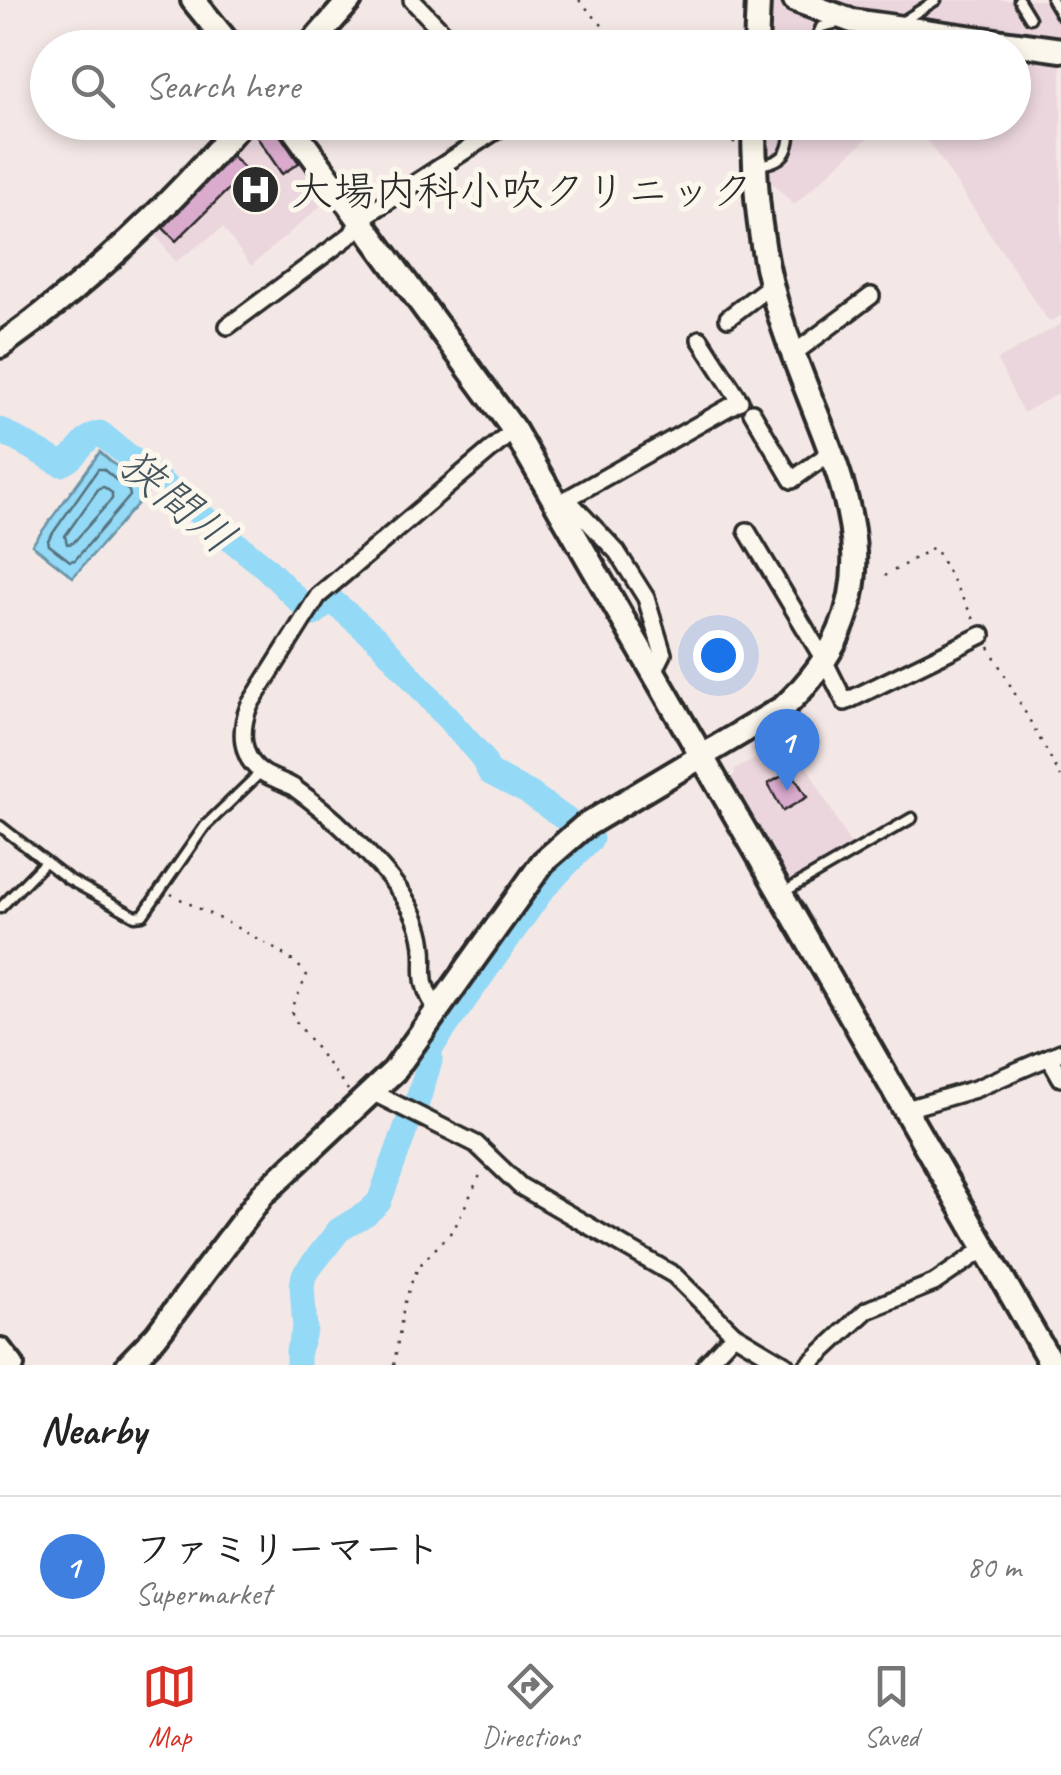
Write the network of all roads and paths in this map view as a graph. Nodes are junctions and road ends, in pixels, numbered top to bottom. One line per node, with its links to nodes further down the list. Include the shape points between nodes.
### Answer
1 (193, 0): 14 (street)
2 (350, 0): 15 (street)
3 (412, 0): 16 (street)
4 (579, 0): 17 (path)
5 (758, 0): 18 (street)
6 (795, 0): 12 (street)
7 (936, 0): 13 (lane)
8 (1018, 0): 11 (lane)
9 (1052, 0): 10 (lane)
10 (1061, 16)
11 (1030, 18)
12 (852, 20): 13 (street); 19 (lane)
13 (895, 26): 20 (street)
14 (217, 30)
15 (324, 30)
16 (441, 30)
17 (607, 30)
18 (757, 30)
19 (819, 30)
20 (923, 30)
21 (1031, 46): 22 (street)
22 (1061, 50)
23 (225, 140): 36 (street, via 66,298)
24 (301, 140): 30 (street)
25 (481, 140): 30 (street)
26 (729, 140): 29 (path)
27 (754, 140): 29 (street)
28 (789, 140): 29 (lane, via 787,155 772,164)
29 (754, 162): 31 (street)
30 (359, 220): 34 (street, via 352,234); 39 (street)
31 (772, 285): 33 (street); 37 (street)
32 (871, 296): 37 (street)
33 (728, 318)
34 (228, 326)
35 (700, 339): 41 (street, via 740,401)
36 (0, 346)
37 (793, 354): 40 (street)
38 (752, 412): 40 (street, via 792,480)
39 (514, 430): 41 (street); 49 (street, via 318,596 242,726)
40 (831, 452): 46 (street, via 851,510 856,557 848,608)
41 (562, 502): 43 (street, via 617,552); 44 (street)
42 (747, 531): 46 (street)
43 (636, 582): 44 (street); 47 (street, via 663,654)
44 (610, 600): 47 (street)
45 (982, 635): 46 (street, via 845,702)
46 (824, 660): 48 (street, via 784,708)
47 (653, 674): 48 (street)
48 (702, 757): 54 (street); 56 (street, via 558,847)
49 (261, 772): 53 (lane, via 205,826); 56 (street, via 346,830 405,898 420,930 421,981)
50 (912, 818): 54 (lane)
51 (0, 826): 52 (lane)
52 (44, 863): 53 (lane, via 135,916 143,915); 55 (lane)
53 (161, 889): 59 (path, via 303,969 292,1016)
54 (780, 894): 60 (street)
55 (0, 908)
56 (438, 1011): 59 (street)
57 (1055, 1054): 58 (street); 60 (street, via 975,1089)
58 (1061, 1078)
59 (367, 1099): 61 (street, via 476,1144); 67 (street, via 263,1194)
60 (903, 1110): 62 (street)
61 (490, 1156): 63 (street, via 520,1186 674,1275); 68 (path, via 454,1229 413,1278)
62 (984, 1249): 65 (street, via 934,1283 866,1310); 71 (street)
63 (734, 1334): 69 (street); 70 (street)
64 (0, 1350): 66 (street)
65 (812, 1363)
66 (12, 1365)
67 (128, 1365)
68 (394, 1365)
69 (705, 1365)
70 (786, 1365)
71 (1052, 1365)

